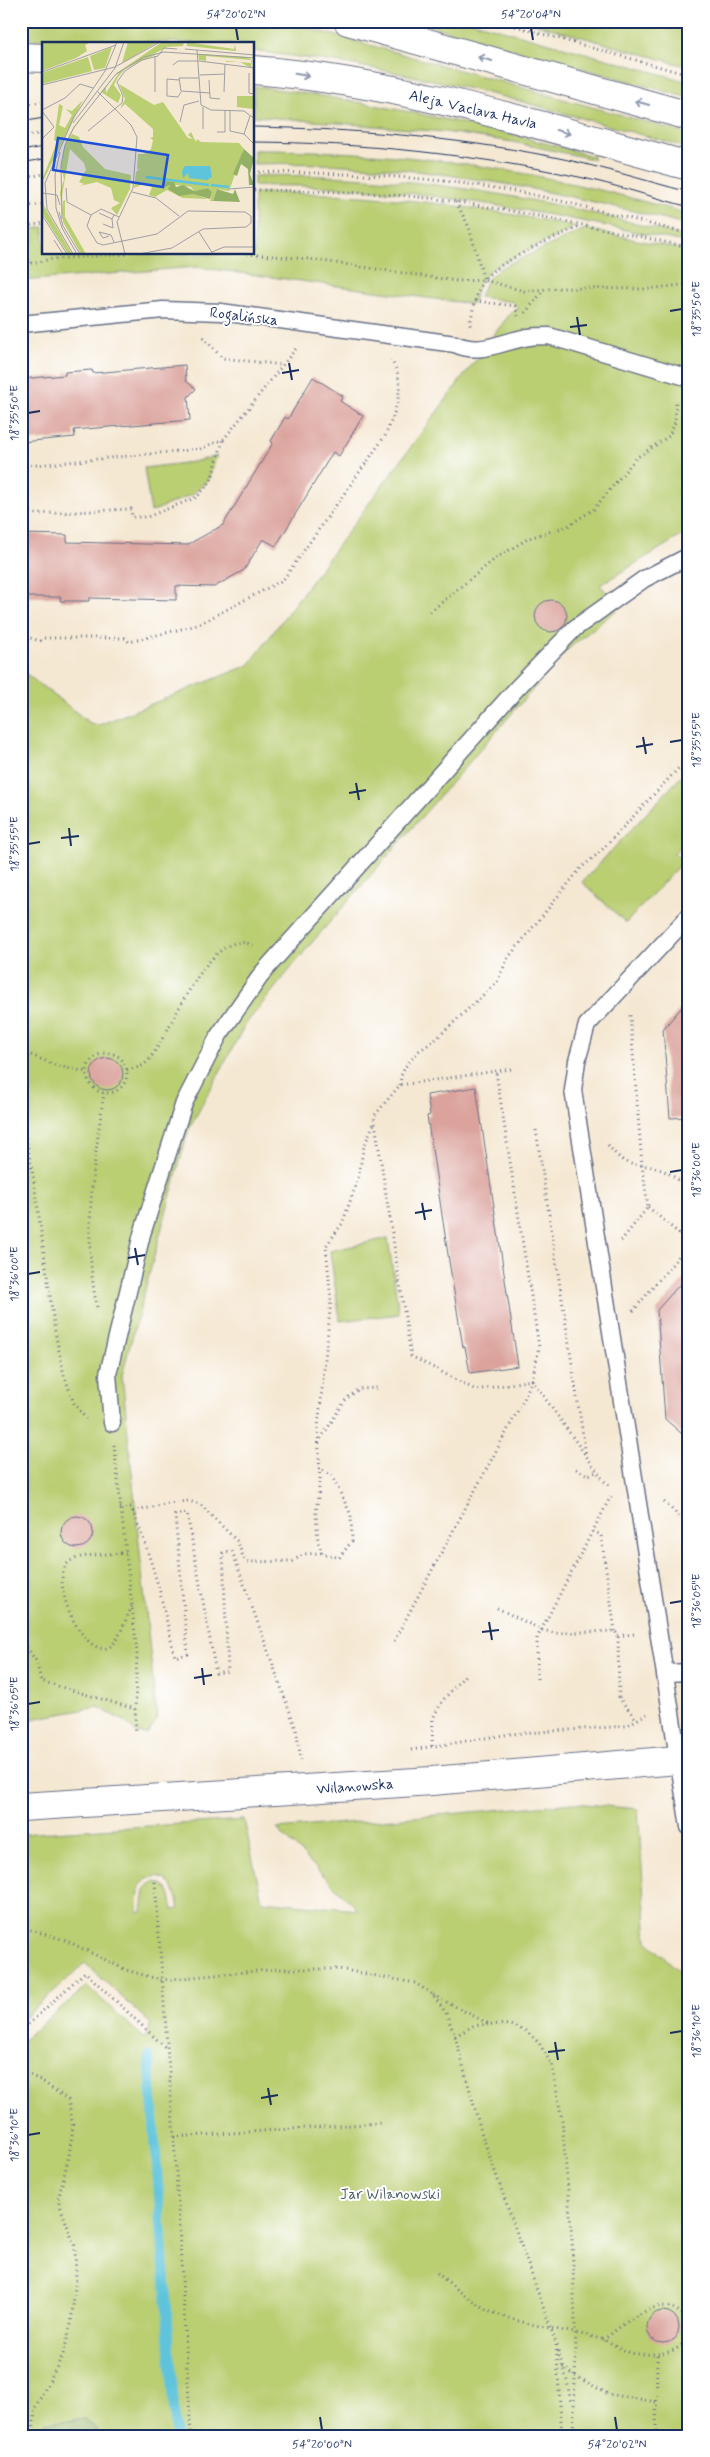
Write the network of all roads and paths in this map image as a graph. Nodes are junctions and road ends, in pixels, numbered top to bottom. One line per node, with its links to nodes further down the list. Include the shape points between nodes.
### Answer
1 (348, 21): 9 (main road, one-way to 1)
2 (496, 21): 6 (path)
3 (21, 58): 4 (main road)
4 (42, 58)
5 (255, 70): 12 (main road, Aleja Vaclava Havla, one-way to 12, via 370,86 472,106)
6 (689, 75)
7 (41, 102): 8 (path)
8 (21, 105)
9 (689, 116)
10 (42, 133): 11 (path)
11 (21, 137)
12 (689, 166)
13 (255, 172): 23 (path, via 368,173 445,181 534,195)
14 (42, 174): 15 (path)
15 (21, 178)
16 (255, 190): 17 (path, via 324,191)
17 (456, 202): 21 (path); 28 (path, via 469,227)
18 (42, 204): 19 (path)
19 (21, 207)
20 (42, 223): 22 (path)
21 (580, 224): 24 (path); 28 (path, via 502,265)
22 (21, 227)
23 (689, 234)
24 (689, 247)
25 (113, 255): 27 (path)
26 (255, 255): 28 (path, via 309,258 457,282)
27 (21, 264)
28 (484, 280): 30 (path, via 524,290); 31 (path)
29 (689, 284): 30 (path, via 648,289)
30 (544, 290): 31 (path, via 520,319 515,306)
31 (475, 301): 35 (path)
32 (21, 324): 35 (lane, Rogalińska, via 163,310 221,312 455,344)
33 (197, 330): 37 (path, via 222,358)
34 (301, 343): 37 (path)
35 (465, 349): 38 (lane, Rogalińska, via 480,350 528,337 549,336)
36 (387, 354): 44 (path, via 401,382 385,436 283,580 197,625 130,642 125,638 44,638 40,641)
37 (283, 365): 39 (path)
38 (685, 376): 43 (path, via 676,392 675,422 668,436 636,458 594,509 568,526 529,538 496,558)
39 (224, 439): 40 (path, via 200,449); 41 (path, via 218,464 197,497 147,517 132,517 131,509 36,514)
40 (21, 464)
41 (21, 510)
42 (689, 556): 47 (lane, via 644,579 575,628 517,688)
43 (430, 612)
44 (21, 635)
45 (689, 757): 54 (path, via 581,868 508,958 497,982 435,1040 418,1051 405,1067)
46 (689, 916): 90 (lane, via 587,1025 573,1090)
47 (274, 959): 51 (path, via 251,944 238,943 222,948 207,963 145,1063); 69 (lane, via 219,1035 184,1103 142,1234 108,1374)
48 (624, 1016): 60 (path, via 630,1010)
49 (21, 1055): 52 (path)
50 (511, 1069): 53 (path)
51 (127, 1070): 52 (path, via 117,1055 108,1053 92,1059); 55 (path, via 122,1087)
52 (87, 1072): 55 (path, via 89,1084)
53 (496, 1072): 54 (path); 67 (path, via 539,1347)
54 (400, 1086): 57 (path, via 374,1116)
55 (104, 1093): 65 (path, via 92,1184)
56 (21, 1112): 69 (path, via 64,1375 74,1403 91,1425)
57 (375, 1122): 67 (path, via 411,1356 476,1390); 70 (path, via 364,1146 358,1179 342,1224 326,1246 331,1301)
58 (536, 1130): 71 (path)
59 (603, 1139): 60 (path, via 630,1166)
60 (642, 1166): 61 (path, via 660,1169); 62 (path)
61 (689, 1189)
62 (648, 1207): 63 (path); 64 (path)
63 (620, 1243)
64 (689, 1243): 66 (path, via 632,1314)
65 (92, 1280)
66 (630, 1305)
67 (532, 1380): 71 (path); 87 (path)
68 (378, 1388): 70 (path, via 359,1389 346,1399)
69 (112, 1423): 76 (path)
70 (318, 1444): 72 (path)
71 (586, 1456): 74 (path)
72 (319, 1468): 81 (path, via 316,1513); 81 (path, via 332,1476 351,1515 352,1526 352,1541 339,1558)
73 (576, 1469): 74 (path, via 588,1475)
74 (597, 1472): 79 (path, via 604,1482 615,1488)
75 (660, 1499): 78 (path)
76 (120, 1508): 77 (path, via 131,1507); 80 (path)
77 (133, 1512): 81 (path, via 168,1503 188,1501 200,1504 238,1542 247,1562 292,1561 304,1554); 99 (path, via 159,1588 175,1657 188,1654 176,1515 187,1513 216,1673 228,1671 223,1553 232,1551 296,1729)
78 (689, 1525)
79 (593, 1531): 84 (path); 85 (path, via 601,1535)
80 (126, 1552): 82 (path); 82 (path, via 78,1558 63,1571 62,1582 70,1615 87,1641 99,1647 113,1644)
81 (322, 1554)
82 (132, 1606): 93 (path, via 137,1652)
83 (497, 1608): 84 (path)
84 (542, 1630): 85 (path, via 555,1633); 91 (path, via 537,1638)
85 (615, 1631): 94 (path, via 618,1636 619,1698)
86 (21, 1639): 93 (path, via 36,1661 41,1681)
87 (394, 1641)
88 (689, 1672): 90 (lane)
89 (467, 1673): 96 (path, via 443,1700 433,1718)
90 (665, 1674): 92 (lane)
91 (537, 1679)
92 (671, 1709): 94 (path, via 655,1710); 98 (lane)
93 (135, 1710): 95 (path)
94 (638, 1720): 96 (path, via 626,1726 510,1734)
95 (136, 1733)
96 (432, 1746): 97 (path)
97 (404, 1751)
98 (684, 1759): 100 (main road, Wilanowska, via 432,1781); 101 (lane)
99 (302, 1764)
100 (21, 1807)
101 (689, 1827)
102 (155, 1882): 104 (path)
103 (21, 1927): 104 (path, via 65,1940 126,1970)
104 (161, 1980): 105 (path, via 278,1969 339,1969 415,1983); 109 (path)
105 (432, 1994): 106 (path); 108 (path, via 446,2013)
106 (489, 2024): 108 (path, via 473,2026); 116 (path, via 510,2025 532,2035 549,2056 554,2072 562,2120 572,2239)
107 (21, 2031): 109 (path, via 85,1972)
108 (455, 2036): 115 (path, via 482,2135)
109 (167, 2049): 112 (path)
110 (21, 2071): 125 (path, via 42,2081 68,2100 72,2127 69,2156 58,2200 75,2247 76,2278 71,2324 62,2355 35,2408)
111 (380, 2123): 112 (path)
112 (174, 2137): 126 (path)
113 (437, 2273): 115 (path, via 486,2309)
114 (689, 2320): 118 (path, via 672,2308 657,2305 623,2324)
115 (551, 2329): 116 (path); 119 (path)
116 (574, 2334): 118 (path); 122 (path)
117 (689, 2335): 120 (path, via 686,2343 678,2349)
118 (603, 2340): 120 (path, via 624,2352)
119 (556, 2343): 121 (path); 127 (path)
120 (657, 2354): 123 (path)
121 (563, 2367): 122 (path); 124 (path)
122 (574, 2375): 123 (path, via 608,2394); 124 (path)
123 (656, 2402): 129 (path)
124 (572, 2412): 128 (path)
125 (33, 2436)
126 (191, 2436)
127 (562, 2436)
128 (573, 2436)
129 (656, 2436)

